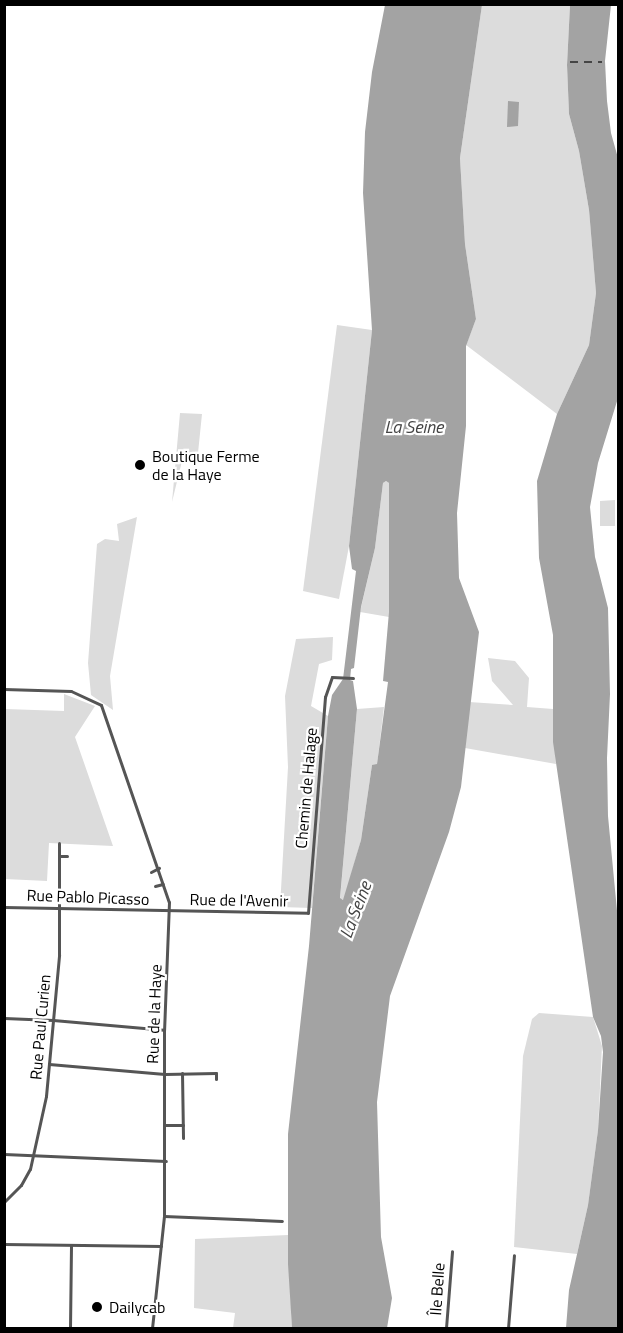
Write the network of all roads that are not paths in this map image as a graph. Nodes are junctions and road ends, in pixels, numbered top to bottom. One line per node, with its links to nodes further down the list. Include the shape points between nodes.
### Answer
1 (618, 447): 2 (street)
2 (618, 512)
3 (353, 678): 15 (street, Chemin de Halage, via 332,677 325,697)
4 (4, 689): 8 (street, Rue de la Haye, via 71,691 93,699 105,710)
5 (59, 843): 6 (street, Rue Paul Curien)
6 (59, 856): 7 (street); 13 (street, Rue Paul Curien)
7 (67, 856)
8 (159, 868): 9 (street); 10 (street, Rue de la Haye)
9 (151, 872)
10 (164, 884): 11 (street); 14 (street, Rue de la Haye)
11 (155, 886)
12 (4, 907): 13 (street, Rue Pablo Picasso)
13 (60, 908): 14 (street, Rue Pablo Picasso); 17 (street, Rue Paul Curien)
14 (171, 911): 15 (street, Rue de l'Avenir); 18 (street, Rue de la Haye)
15 (308, 913)
16 (4, 1018): 17 (street)
17 (53, 1020): 18 (street); 19 (street, Rue Paul Curien)
18 (164, 1030): 21 (street, Rue de la Haye)
19 (49, 1064): 21 (street); 27 (street, Rue Paul Curien)
20 (182, 1073): 21 (street); 22 (street, via 216,1073); 24 (street)
21 (165, 1074): 23 (street, Rue de la Haye)
22 (216, 1079)
23 (165, 1125): 24 (street); 28 (street, Rue de la Haye)
24 (183, 1125): 25 (street)
25 (183, 1138)
26 (4, 1155): 27 (street)
27 (34, 1156): 28 (street); 29 (street, Rue Paul Curien, via 26,1176)
28 (166, 1161): 30 (street, Rue de la Haye)
29 (4, 1202)
30 (164, 1216): 31 (street); 34 (street, Rue de la Haye)
31 (282, 1221)
32 (4, 1244): 33 (street)
33 (71, 1245): 34 (street); 37 (street)
34 (161, 1246): 38 (street, Rue de la Haye)
35 (452, 1251): 39 (street, Île Belle)
36 (514, 1255): 40 (street)
37 (69, 1329)
38 (152, 1329)
39 (446, 1329)
40 (508, 1329)

